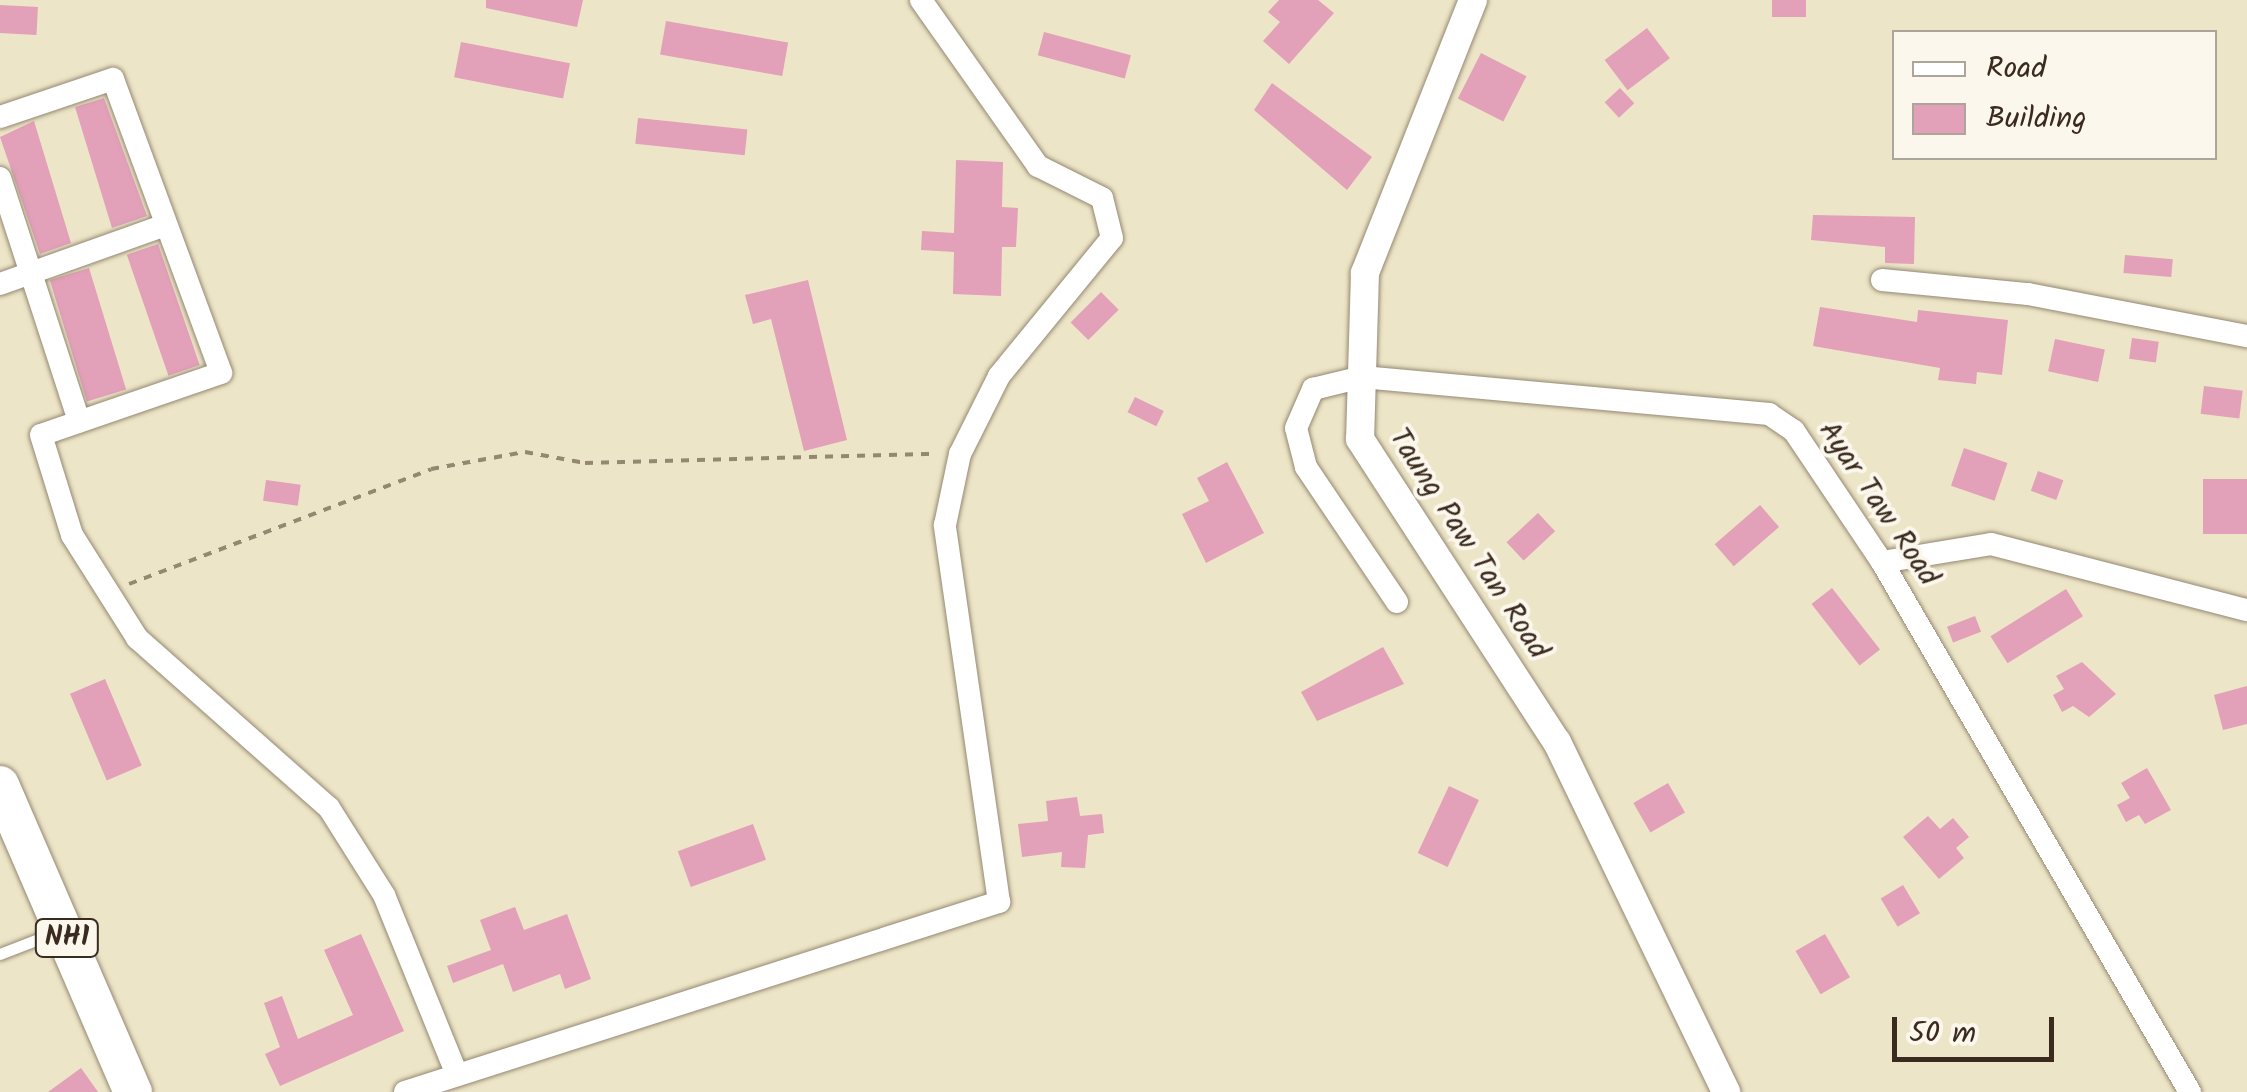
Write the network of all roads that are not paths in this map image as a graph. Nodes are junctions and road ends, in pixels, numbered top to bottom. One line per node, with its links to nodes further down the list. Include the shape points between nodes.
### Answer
1 (921, 0): 18 (street, via 1038,166 1102,198 1112,238 1092,273 1028,332 960,454 945,525 999,902)
2 (1473, 0): 10 (street, Taung Paw Tan Road, via 1365,273)
3 (0, 117): 5 (street, via 113,79)
4 (0, 178): 6 (street)
5 (166, 225): 6 (street); 11 (street, via 221,374)
6 (32, 274): 8 (street); 11 (street)
7 (1882, 280): 9 (street, via 2028,294)
8 (0, 284)
9 (2247, 336)
10 (1362, 377): 12 (street, Ayar Taw Road, via 1769,414 1794,431); 13 (street, Ayar Taw Road, via 1313,389 1296,428 1306,467); 21 (street, Taung Paw Tan Road, via 1360,438 1557,742)
11 (80, 421): 18 (street, via 41,435 72,536 137,638 212,713 329,808 384,895)
12 (1882, 562): 14 (street, via 1991,544); 22 (street, Ayar Taw Road)
13 (1397, 602)
14 (2247, 610)
15 (0, 785): 16 (highway, NH1)
16 (63, 930): 17 (lane); 19 (highway, NH1)
17 (0, 954)
18 (457, 1075): 20 (street)
19 (133, 1092)
20 (405, 1092)
21 (1726, 1092)
22 (2190, 1092)

